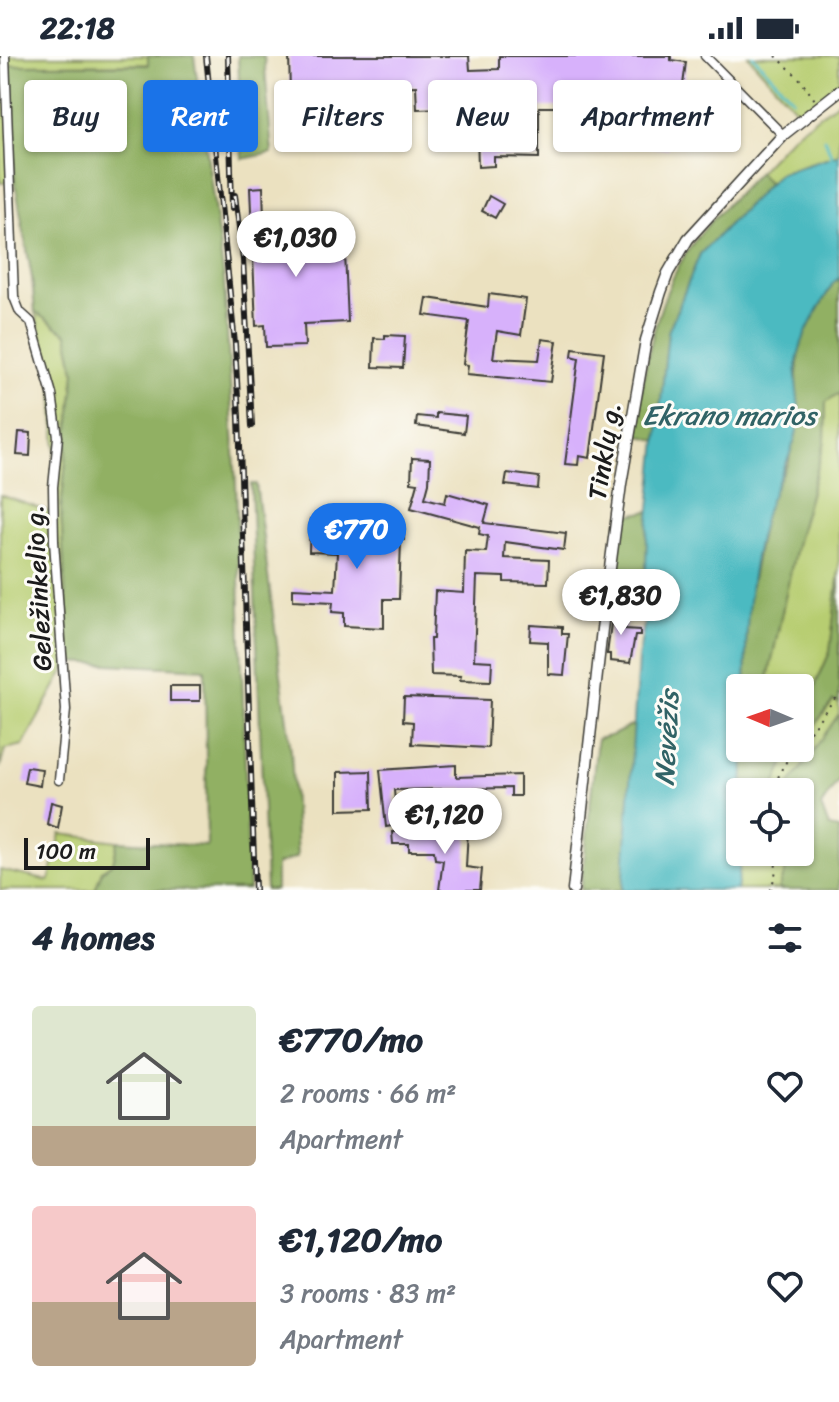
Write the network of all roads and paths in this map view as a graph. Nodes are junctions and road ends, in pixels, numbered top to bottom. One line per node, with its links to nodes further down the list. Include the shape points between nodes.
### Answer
1 (5, 56): 9 (street, Geležinkelio g., via 14,297 31,322 58,437 54,541 66,710)
2 (705, 56): 6 (street)
3 (776, 56): 5 (path)
4 (839, 91): 5 (main road, Tinklų g.)
5 (819, 105): 6 (main road, Tinklų g.)
6 (783, 135): 11 (main road, Tinklų g., via 688,239 661,292 646,340 603,617)
7 (839, 693): 8 (path)
8 (814, 726)
9 (59, 780)
10 (776, 866): 12 (path)
11 (573, 890)
12 (771, 890)

